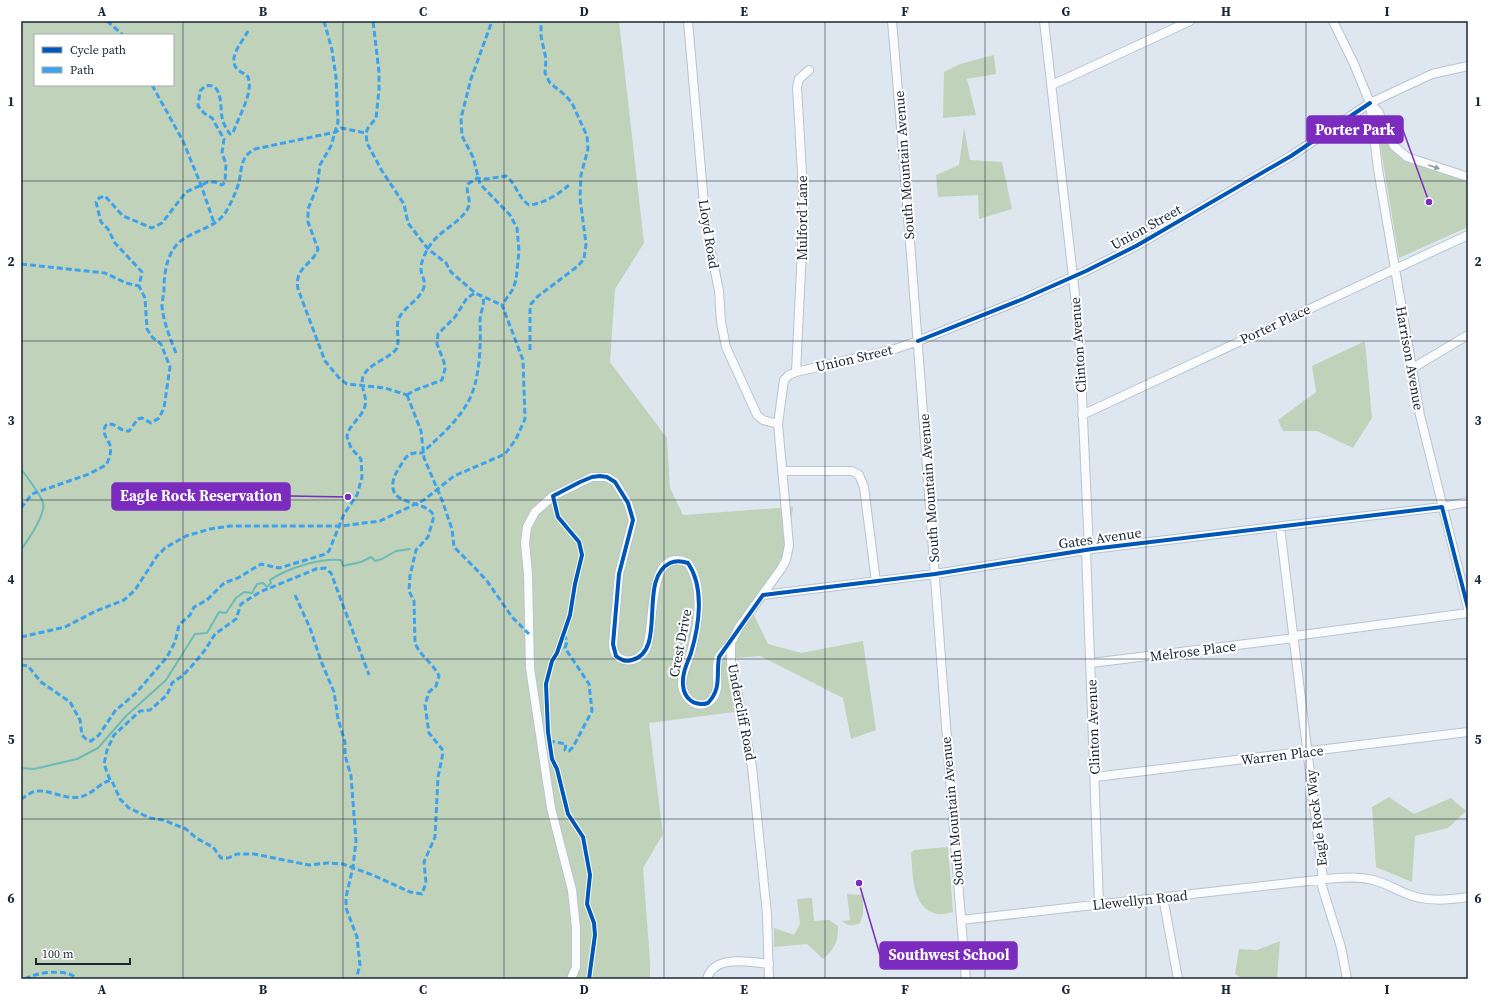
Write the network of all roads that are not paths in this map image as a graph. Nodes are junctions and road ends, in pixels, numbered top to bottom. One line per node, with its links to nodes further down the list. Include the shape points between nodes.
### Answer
1 (688, 21): 19 (street, Lloyd Road, via 706,227 719,291 723,336 757,414 763,420)
2 (892, 21): 15 (street, South Mountain Avenue)
3 (1044, 21): 8 (street, Clinton Avenue)
4 (1190, 21): 8 (street)
5 (1333, 21): 9 (street)
6 (1468, 66): 9 (street, Union Street, via 1432,74)
7 (809, 70): 17 (street, Mulford Lane, via 799,79 797,87 804,208)
8 (1052, 85): 13 (street, Clinton Avenue)
9 (1370, 103): 10 (street, one-way to 10, via 1378,111 1394,146 1400,152 1407,157); 12 (street, Harrison Avenue); 13 (street, Union Street, via 1288,158 1136,246)
10 (1468, 177)
11 (1468, 235): 12 (street, Porter Place)
12 (1394, 269): 16 (street, Harrison Avenue); 18 (street, Porter Place)
13 (1073, 277): 15 (street, Union Street); 18 (street, Clinton Avenue, via 1079,330)
14 (1468, 335): 16 (street)
15 (918, 341): 17 (street, Union Street, via 895,349); 25 (street, South Mountain Avenue)
16 (1411, 369): 22 (street, Harrison Avenue)
17 (796, 372): 19 (street, Undercliff Road, via 789,375 783,386)
18 (1082, 415): 24 (street, Clinton Avenue)
19 (778, 424): 20 (street, Undercliff Road)
20 (782, 471): 26 (street, via 852,471 859,475 864,486); 27 (street, Undercliff Road, via 788,544 786,560)
21 (1468, 502): 22 (street, Gates Avenue)
22 (1442, 507): 23 (street, Gates Avenue); 28 (street, Harrison Avenue)
23 (1280, 527): 24 (street, Gates Avenue); 29 (street, Eagle Rock Way)
24 (1087, 550): 25 (street, Gates Avenue); 31 (street, Clinton Avenue)
25 (936, 574): 26 (street, Gates Avenue); 39 (street, South Mountain Avenue, via 946,743)
26 (876, 582): 27 (street, Gates Avenue)
27 (763, 595): 30 (street, Undercliff Road, via 739,627)
28 (1468, 608): 29 (street, Melrose Place)
29 (1294, 637): 31 (street, Melrose Place); 33 (street, Eagle Rock Way)
30 (731, 643): 40 (street, Undercliff Road, via 732,662 752,767); 41 (street, Crest Drive, via 719,657 718,689 714,697 708,704 701,706 693,703 686,695 682,684 696,630 698,590 688,563 672,562 657,576 647,647 636,659 619,659 613,651 613,644 619,574 633,520 628,502 615,482 600,476 592,477 558,493 535,512 527,527 525,543 530,668 551,808 572,890 576,928 576,967)
31 (1091, 663): 34 (street, Clinton Avenue)
32 (1468, 732): 33 (street, Warren Place)
33 (1308, 752): 34 (street, Warren Place); 35 (street, Eagle Rock Way)
34 (1095, 777): 38 (street, Clinton Avenue)
35 (1322, 880): 36 (street, Llewellyn Road, via 1372,880 1408,894 1442,901); 37 (street, Llewellyn Road); 46 (street, Eagle Rock Way)
36 (1468, 896)
37 (1163, 897): 38 (street, Llewellyn Road); 45 (street)
38 (1099, 904): 39 (street, Llewellyn Road)
39 (961, 920): 44 (street, South Mountain Avenue)
40 (769, 964): 42 (street, via 731,961 713,967); 43 (street, Undercliff Road)
41 (571, 979)
42 (707, 979)
43 (769, 979)
44 (966, 979)
45 (1178, 979)
46 (1347, 979)

